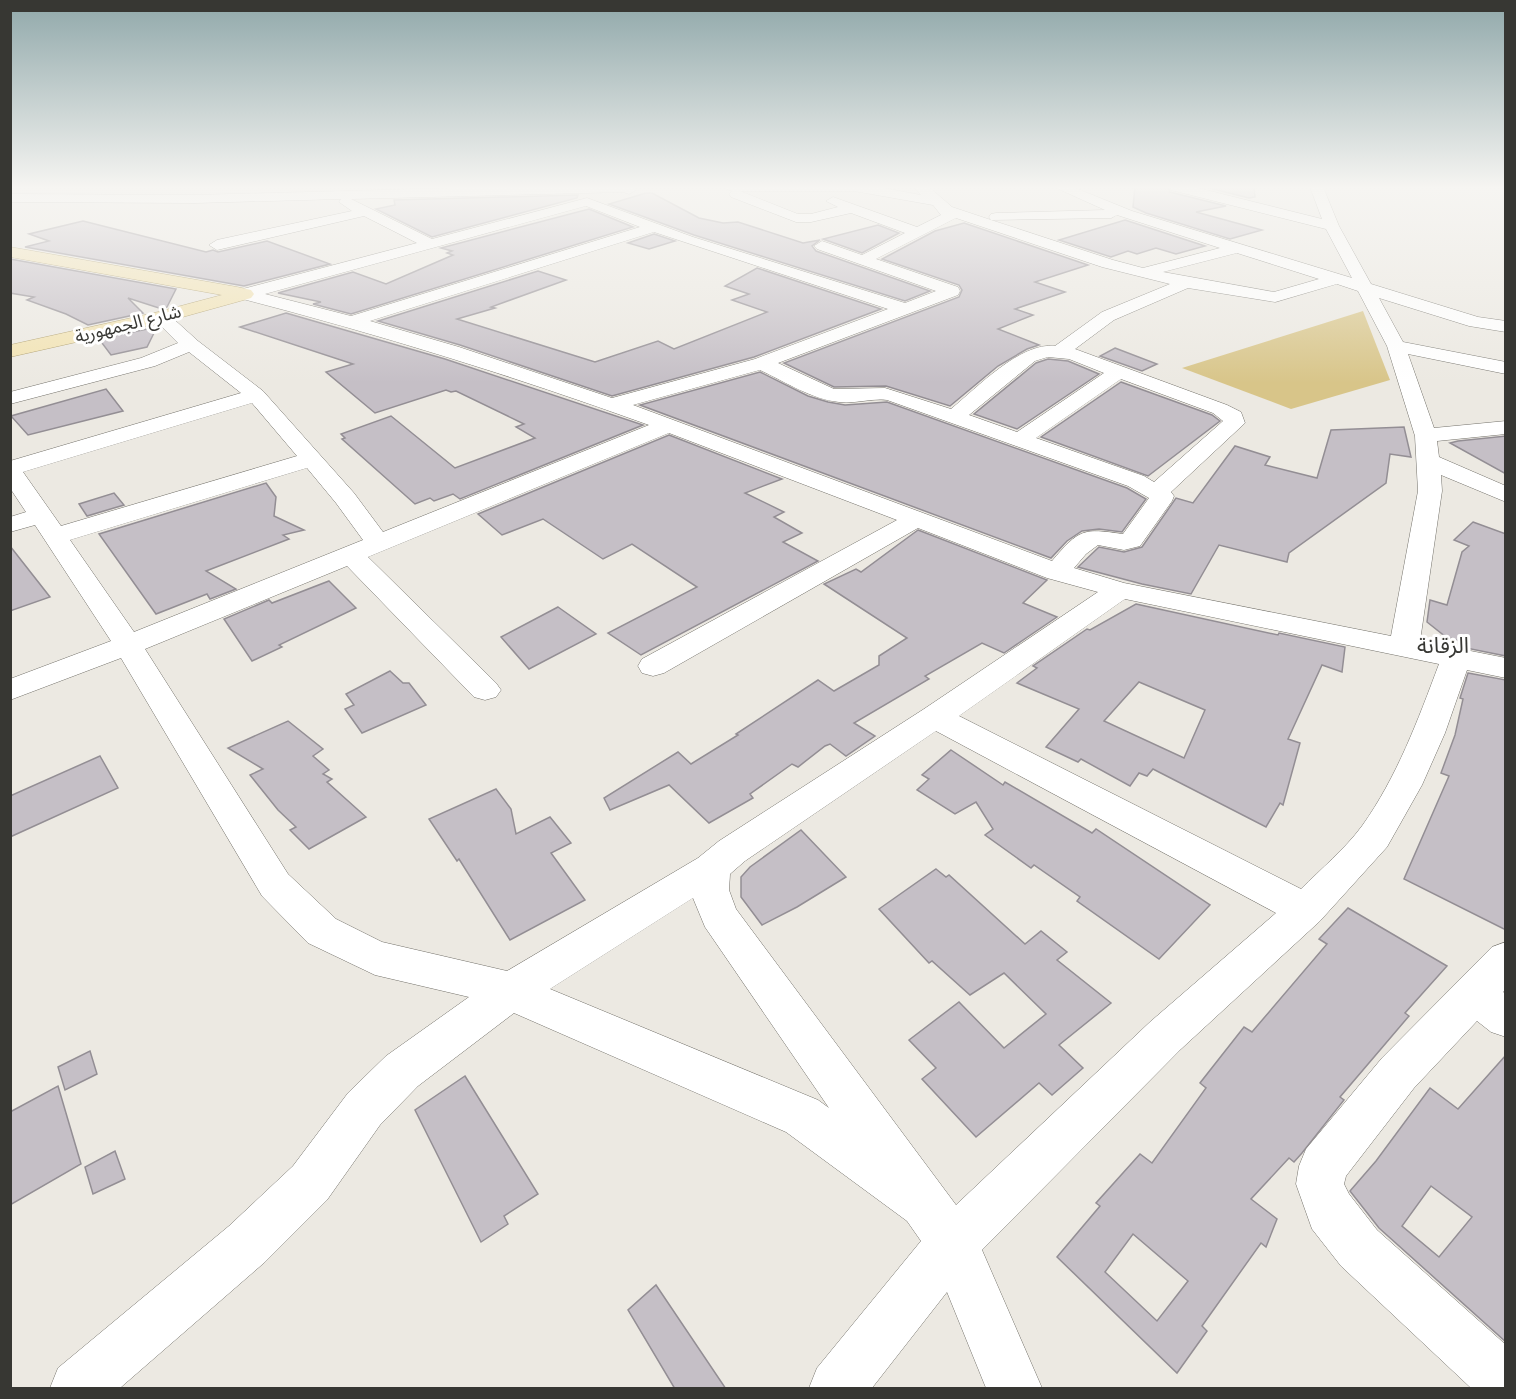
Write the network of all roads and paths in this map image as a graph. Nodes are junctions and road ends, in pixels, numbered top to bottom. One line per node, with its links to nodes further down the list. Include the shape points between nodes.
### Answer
1 (14, 252): 15 (main road)
2 (400, 252): 17 (street)
3 (574, 252): 21 (street)
4 (725, 252): 18 (street)
5 (838, 252): 11 (street)
6 (878, 252): 11 (street)
7 (1077, 252): 12 (street)
8 (1221, 252): 12 (street)
9 (1252, 252): 13 (street)
10 (1346, 252): 16 (street)
11 (861, 261): 18 (street, via 952,291)
12 (1140, 273): 14 (street)
13 (1337, 279): 14 (street, via 1275,297); 16 (street)
14 (1186, 284): 26 (street, via 1108,316)
15 (204, 286): 17 (main road); 19 (main road, via 210,293 208,298)
16 (1365, 288): 22 (street, via 1475,322); 24 (street)
17 (245, 294): 19 (main road, شارع الجمهورية); 21 (street)
18 (903, 308): 27 (street)
19 (191, 309): 20 (main road, شارع الجمهورية)
20 (160, 317): 23 (street); 25 (main road, شارع الجمهورية)
21 (353, 321): 32 (street)
22 (1506, 327)
23 (190, 345): 30 (street); 31 (street, via 148,362)
24 (1396, 346): 28 (street); 36 (street)
25 (10, 351)
26 (1061, 351): 29 (street); 33 (street, via 1028,357)
27 (762, 363): 32 (street); 33 (street, via 830,394 882,392)
28 (1506, 368)
29 (1119, 371): 37 (street); 41 (street, via 1233,417 1233,423)
30 (256, 395): 38 (street); 40 (street)
31 (10, 398)
32 (614, 404): 34 (street)
33 (952, 418): 37 (street)
34 (667, 426): 43 (street); 45 (street)
35 (1506, 427): 36 (street)
36 (1426, 436): 39 (street)
37 (1018, 441): 41 (street, via 1136,481)
38 (312, 459): 44 (street); 45 (street)
39 (1428, 461): 42 (street); 50 (street, via 1430,491)
40 (10, 470): 44 (street)
41 (1157, 492): 47 (street, via 1162,496 1160,501 1131,541 1088,539)
42 (1506, 495)
43 (916, 519): 47 (street); 52 (street)
44 (36, 526): 49 (street)
45 (378, 543): 46 (street)
46 (350, 554): 49 (street); 55 (street)
47 (1058, 572): 48 (street)
48 (1120, 590): 50 (street); 56 (street)
49 (128, 645): 54 (street); 60 (street, via 275,885 322,931 375,958)
50 (1404, 646): 51 (street)
51 (1456, 658): 53 (street); 58 (street, via 1405,785 1374,837)
52 (653, 666)
53 (1506, 668)
54 (10, 690)
55 (484, 690)
56 (935, 717): 57 (street); 58 (street)
57 (711, 868): 60 (street); 62 (street, via 710,890 719,916)
58 (1306, 910): 62 (street, via 1166,1036)
59 (1506, 959): 61 (street)
60 (511, 991): 62 (street, via 802,1116); 64 (street, via 402,1071 364,1109 310,1183 247,1244)
61 (1490, 1007): 63 (street, via 1398,1073 1323,1166 1320,1184 1330,1211 1359,1248)
62 (938, 1223): 65 (street); 66 (street)
63 (1506, 1383)
64 (78, 1389)
65 (837, 1389)
66 (1014, 1389)

